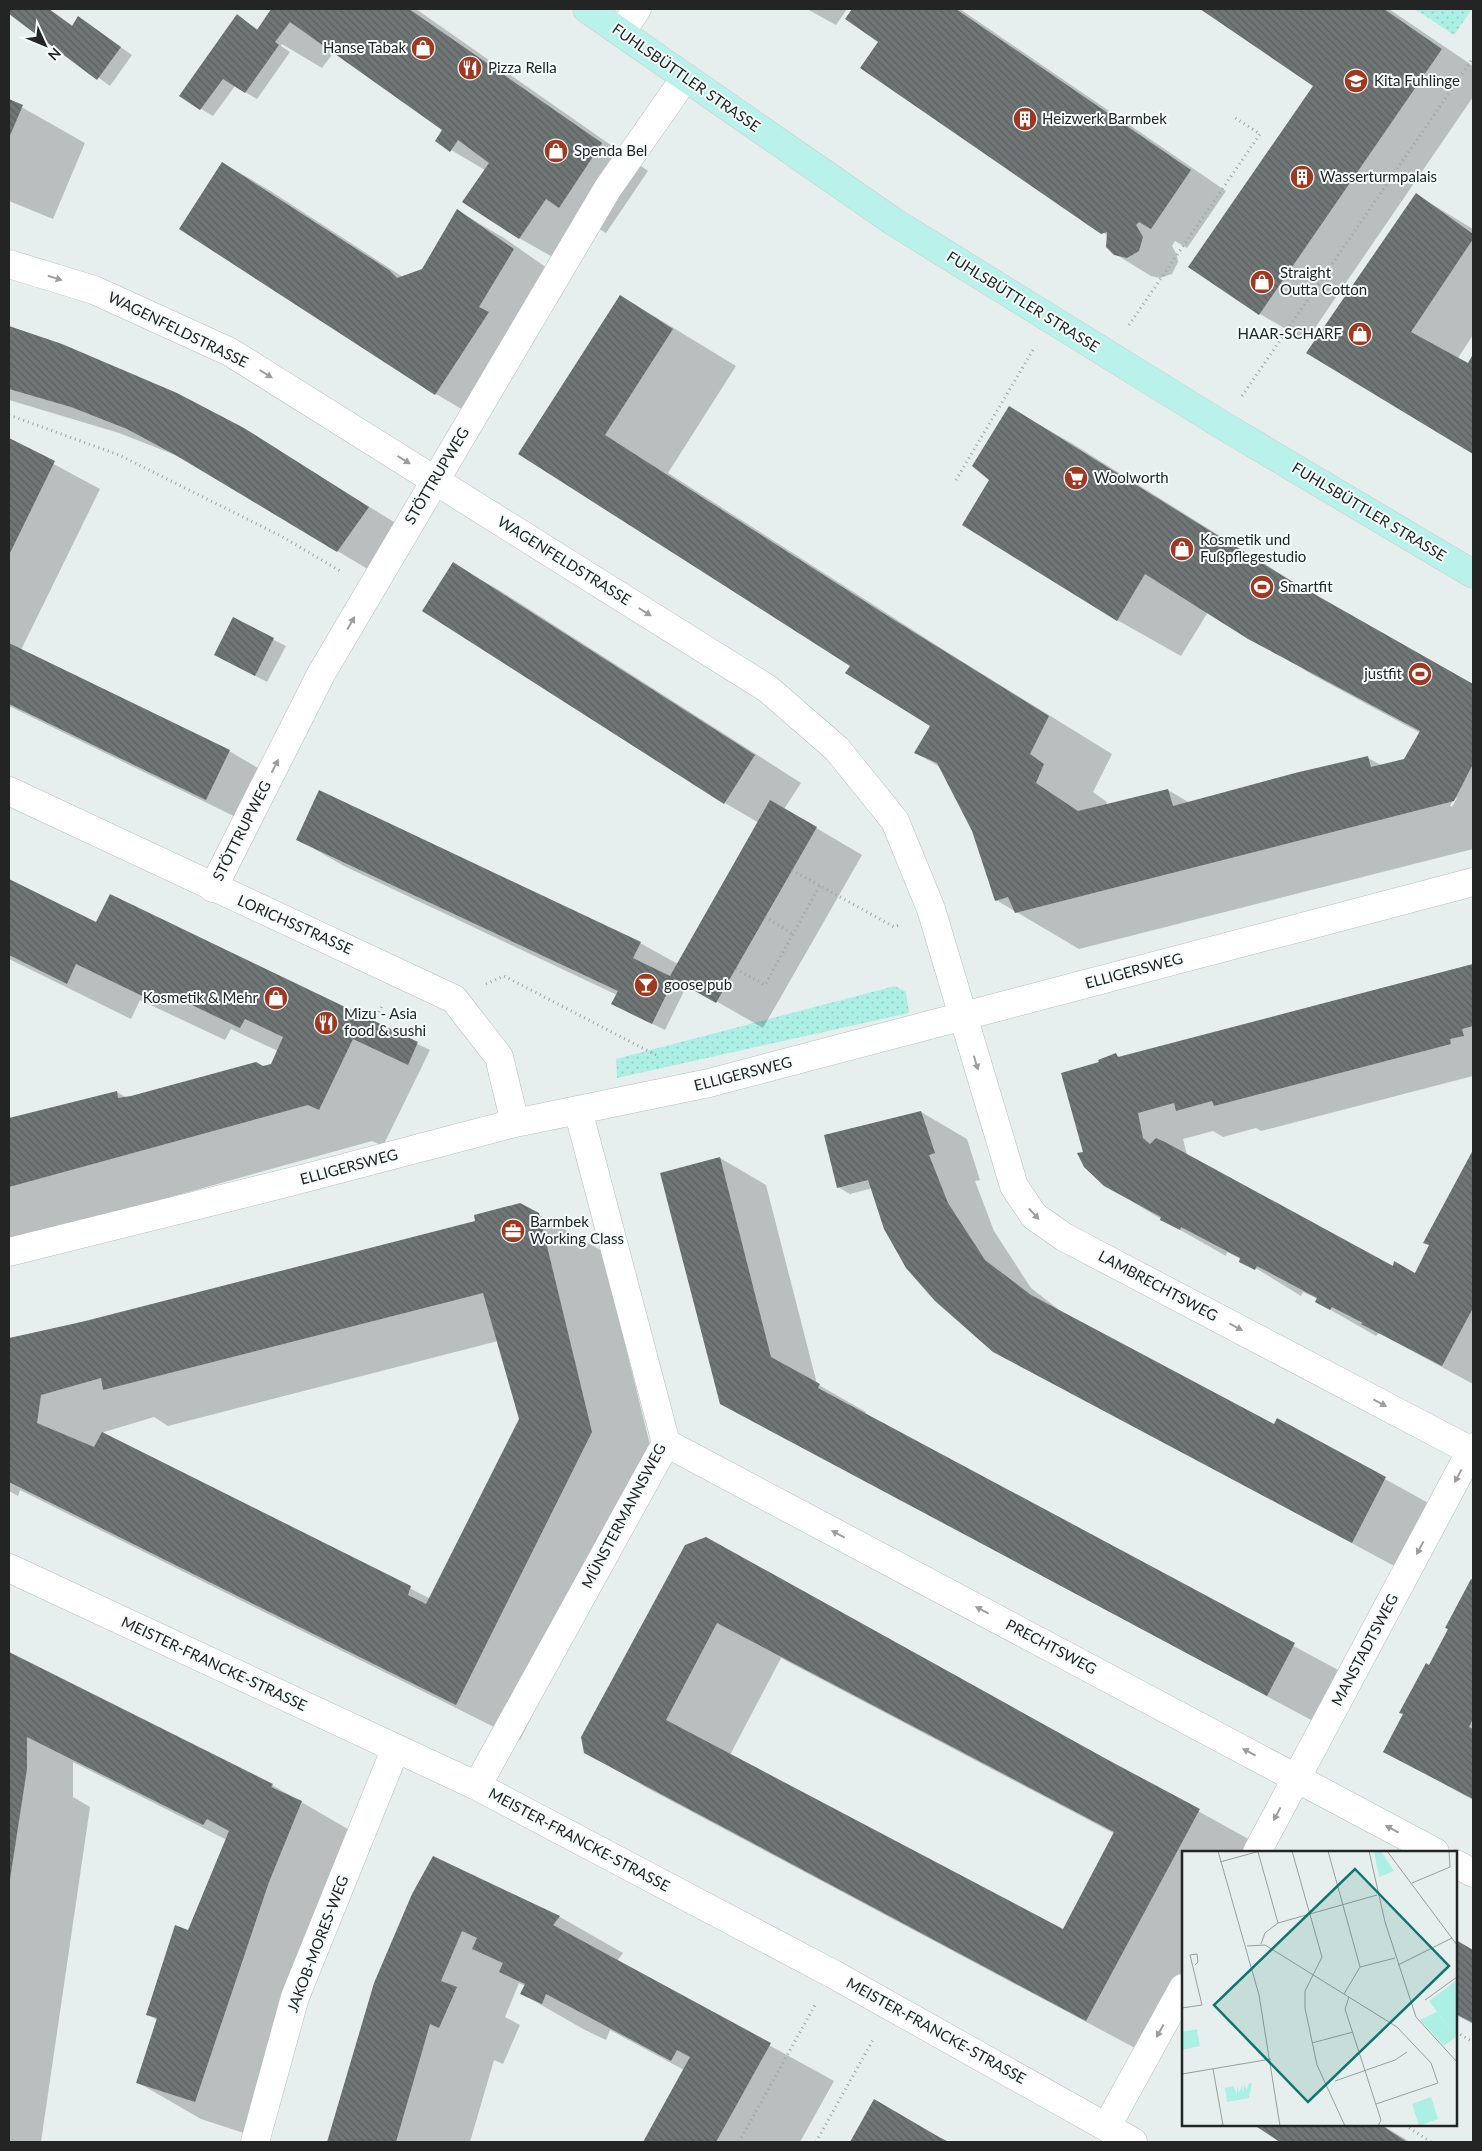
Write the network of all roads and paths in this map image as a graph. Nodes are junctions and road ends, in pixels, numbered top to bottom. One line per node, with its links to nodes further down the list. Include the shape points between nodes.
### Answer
1 (587, 9): 3 (main road, FUHLSBÜTTLER STRASSE)
2 (637, 9): 3 (street)
3 (621, 32): 5 (main road, FUHLSBÜTTLER STRASSE)
4 (1473, 58): 11 (path)
5 (685, 78): 8 (main road, FUHLSBÜTTLER STRASSE, via 894,222); 12 (street, STÖTTRUPWEG, via 608,188)
6 (1234, 117): 9 (path, via 1260,134)
7 (9, 264): 12 (street, WAGENFELDSTRASSE, one-way to 12, via 94,290 230,352)
8 (1051, 319): 9 (main road, FUHLSBÜTTLER STRASSE); 13 (path)
9 (1108, 355): 11 (main road, FUHLSBÜTTLER STRASSE)
10 (9, 415): 15 (path, via 119,456 281,536)
11 (1222, 425): 14 (main road, FUHLSBÜTTLER STRASSE)
12 (435, 480): 15 (street, STÖTTRUPWEG); 21 (street, WAGENFELDSTRASSE, one-way to 21, via 768,689 782,701 837,749 895,821)
13 (956, 480)
14 (1473, 574)
15 (371, 589): 20 (street, STÖTTRUPWEG, one-way to 15, via 321,674)
16 (9, 790): 20 (street, LORICHSSTRASSE)
17 (792, 870): 19 (path)
18 (1473, 882): 26 (street, ELLIGERSWEG)
19 (820, 885): 21 (path, via 894,927); 23 (path)
20 (213, 888): 25 (street, LORICHSSTRASSE)
21 (931, 910): 26 (street, WAGENFELDSTRASSE)
22 (765, 917): 23 (path)
23 (793, 934): 24 (path, via 765,985)
24 (736, 969)
25 (454, 1000): 27 (path, via 504,976); 29 (street, LORICHSSTRASSE, via 499,1057)
26 (962, 1017): 27 (street, ELLIGERSWEG); 32 (street, LAMBRECHTSWEG, one-way to 32, via 1014,1186 1034,1216 1064,1237)
27 (709, 1083): 28 (street, ELLIGERSWEG)
28 (578, 1110): 29 (street, ELLIGERSWEG); 31 (street, MÜNSTERMANNSWEG)
29 (515, 1123): 30 (street, ELLIGERSWEG, via 294,1182)
30 (9, 1252)
31 (666, 1443): 35 (street, PRECHTSWEG, one-way to 31); 36 (street, MÜNSTERMANNSWEG)
32 (1473, 1450): 35 (street, MANSTADTSWEG, one-way to 35)
33 (9, 1568): 34 (street, MEISTER-FRANCKE-STRASSE)
34 (395, 1750): 36 (street, MEISTER-FRANCKE-STRASSE); 48 (street, JAKOB-MORES-WEG, via 295,1998)
35 (1297, 1777): 37 (street, MANSTADTSWEG, one-way to 37); 38 (street, PRECHTSWEG, one-way to 35)
36 (477, 1786): 41 (street, MEISTER-FRANCKE-STRASSE)
37 (1258, 1851)
38 (1433, 1851)
39 (1457, 1865): 40 (street)
40 (1473, 1873)
41 (833, 1974): 43 (street, MEISTER-FRANCKE-STRASSE); 49 (path)
42 (1182, 1990): 46 (street, one-way to 46)
43 (892, 2006): 46 (street, MEISTER-FRANCKE-STRASSE); 50 (path)
44 (1457, 2033): 45 (path)
45 (1473, 2042)
46 (1107, 2126): 51 (street, MEISTER-FRANCKE-STRASSE)
47 (1407, 2126): 52 (path)
48 (254, 2142)
49 (739, 2142)
50 (816, 2142)
51 (1133, 2142)
52 (1431, 2142)

